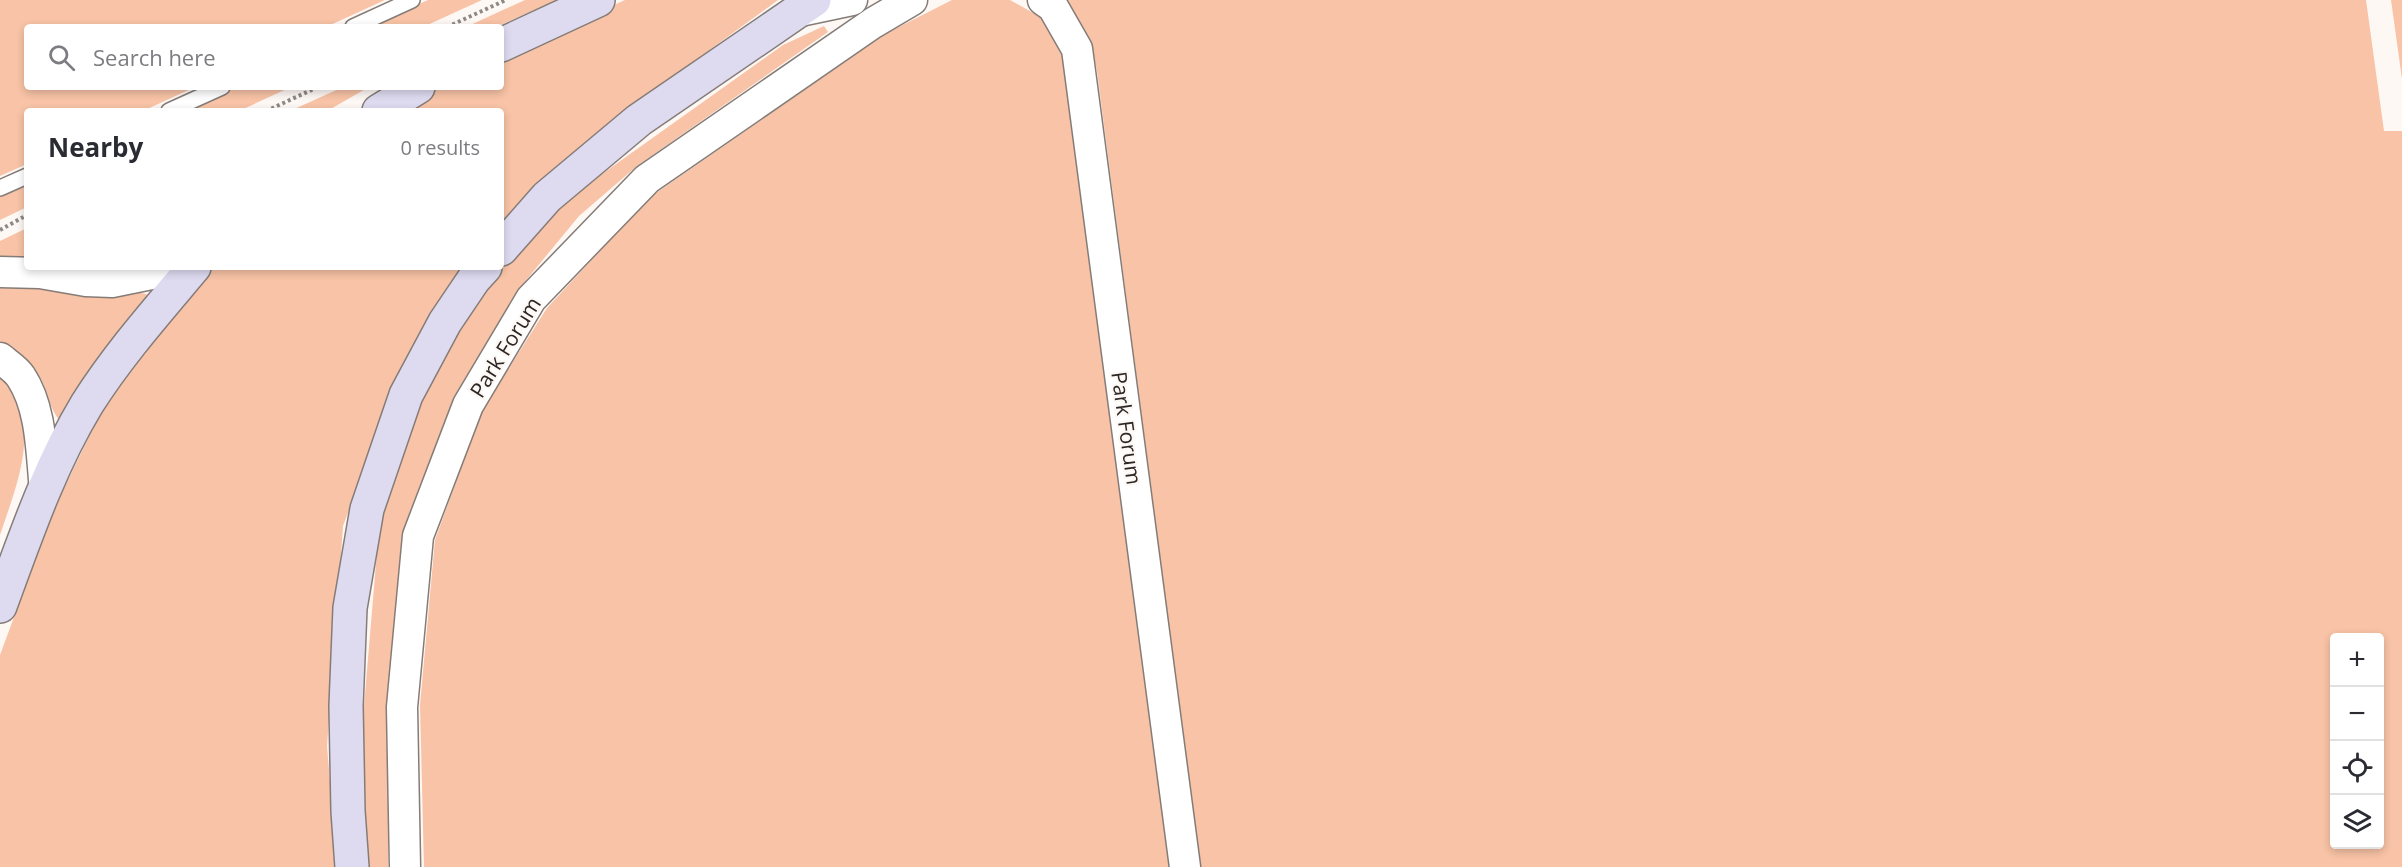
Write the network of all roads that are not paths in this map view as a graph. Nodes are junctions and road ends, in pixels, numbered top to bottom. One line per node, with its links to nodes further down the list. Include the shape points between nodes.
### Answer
1 (412, 0): 7 (lane)
2 (598, 0): 8 (main road)
3 (852, 0): 6 (street)
4 (912, 0): 24 (street, Park Forum, via 873,22 647,178 531,298 468,405 418,536 402,707)
5 (1042, 0): 25 (street, Park Forum, via 1053,8 1077,49)
6 (805, 6): 15 (main road, via 639,120 547,197)
7 (360, 24)
8 (504, 44)
9 (215, 90): 11 (lane)
10 (413, 90): 12 (main road)
11 (176, 108)
12 (384, 108)
13 (24, 177): 14 (lane)
14 (0, 188)
15 (504, 246)
16 (171, 270): 19 (street, via 112,282)
17 (191, 270): 21 (main road, via 136,336 87,405)
18 (483, 270): 23 (main road, via 445,322 406,395 367,509 351,608 346,706)
19 (0, 272)
20 (0, 358): 21 (street, via 20,375 31,396)
21 (45, 490): 22 (main road)
22 (0, 606)
23 (352, 867)
24 (405, 867)
25 (1185, 867)

